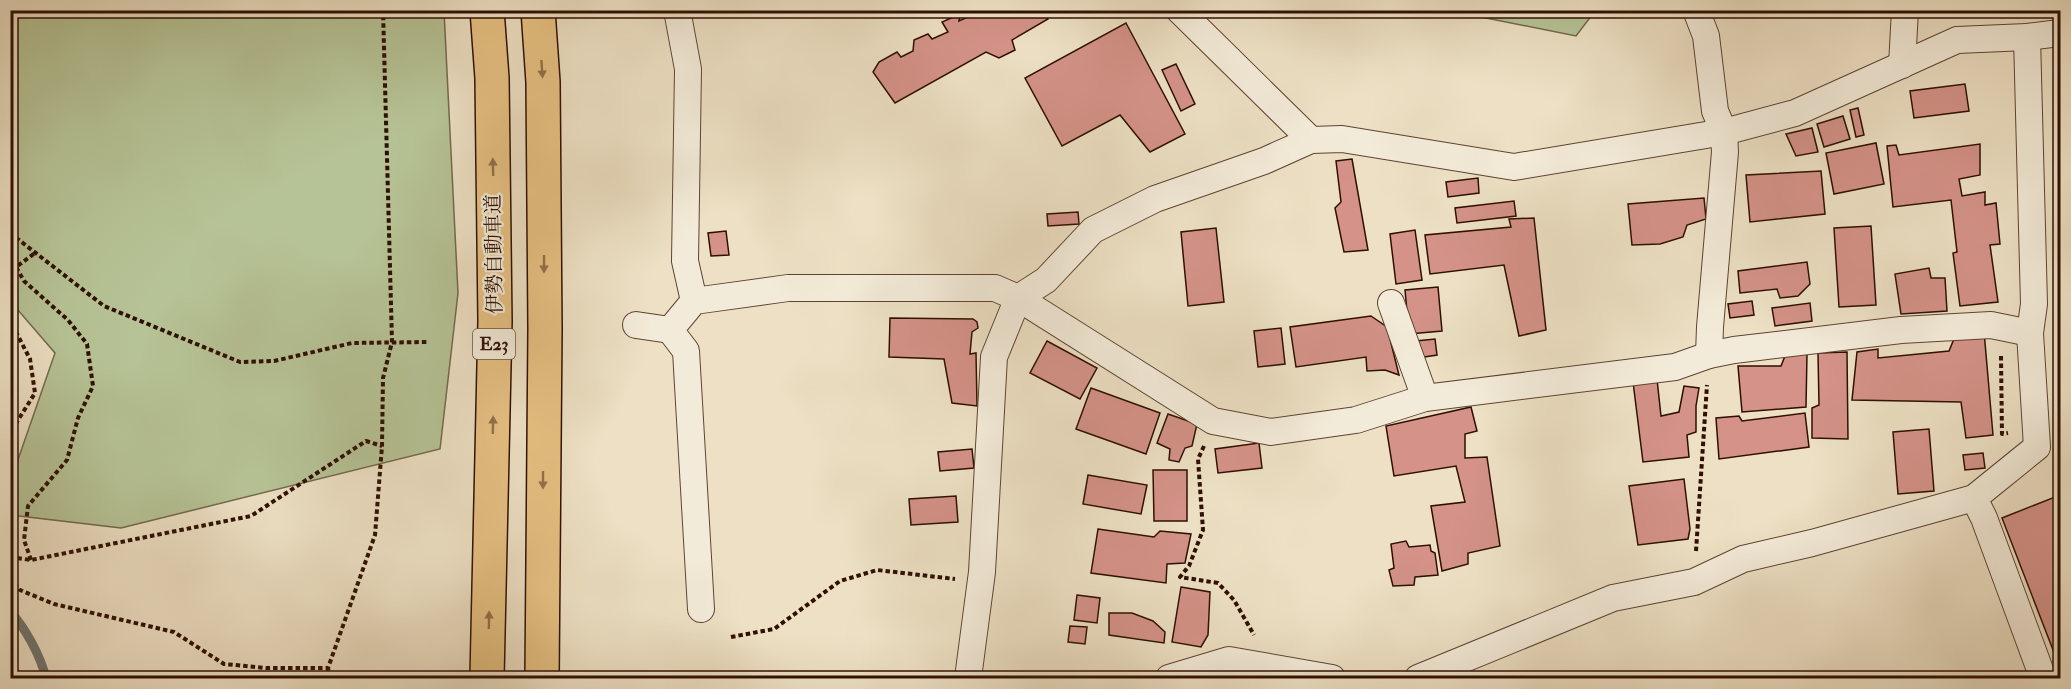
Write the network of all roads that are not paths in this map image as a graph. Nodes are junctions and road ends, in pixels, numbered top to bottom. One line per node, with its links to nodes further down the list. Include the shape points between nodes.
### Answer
1 (487, 10): 22 (highway, 伊勢自動車道 / E23, one-way to 1, via 495,321 492,78)
2 (538, 10): 23 (highway, one-way to 23, via 543,82)
3 (677, 10): 13 (street, via 688,69 684,261)
4 (1179, 10): 11 (street)
5 (1696, 10): 10 (street, via 1706,36 1715,111)
6 (1905, 10): 9 (street)
7 (2061, 33): 8 (street)
8 (2027, 37): 9 (street, via 1956,40); 17 (street, via 2034,304)
9 (1902, 65): 10 (street, via 1795,113)
10 (1724, 132): 11 (street, via 1514,166 1342,139); 18 (street)
11 (1311, 140): 12 (street, via 1264,161 1155,199 1093,230 1046,280)
12 (1018, 298): 13 (street, via 995,288 788,288); 19 (street, via 1213,421 1271,432 1356,420); 24 (street, via 994,357 982,572)
13 (693, 301): 16 (street)
14 (1391, 303): 19 (street)
15 (636, 325): 16 (street)
16 (670, 330): 21 (street, via 686,351)
17 (2030, 333): 18 (street, via 1991,325 1901,330); 20 (street, via 2037,447)
18 (1709, 355): 19 (street, via 1675,367)
19 (1425, 398)
20 (1974, 498): 27 (street, via 1743,559 1694,582 1613,598); 28 (street)
21 (701, 609)
22 (487, 678)
23 (542, 678)
24 (968, 678)
25 (1169, 678): 26 (street, via 1229,660)
26 (1332, 678)
27 (1418, 678)
28 (2043, 678)

